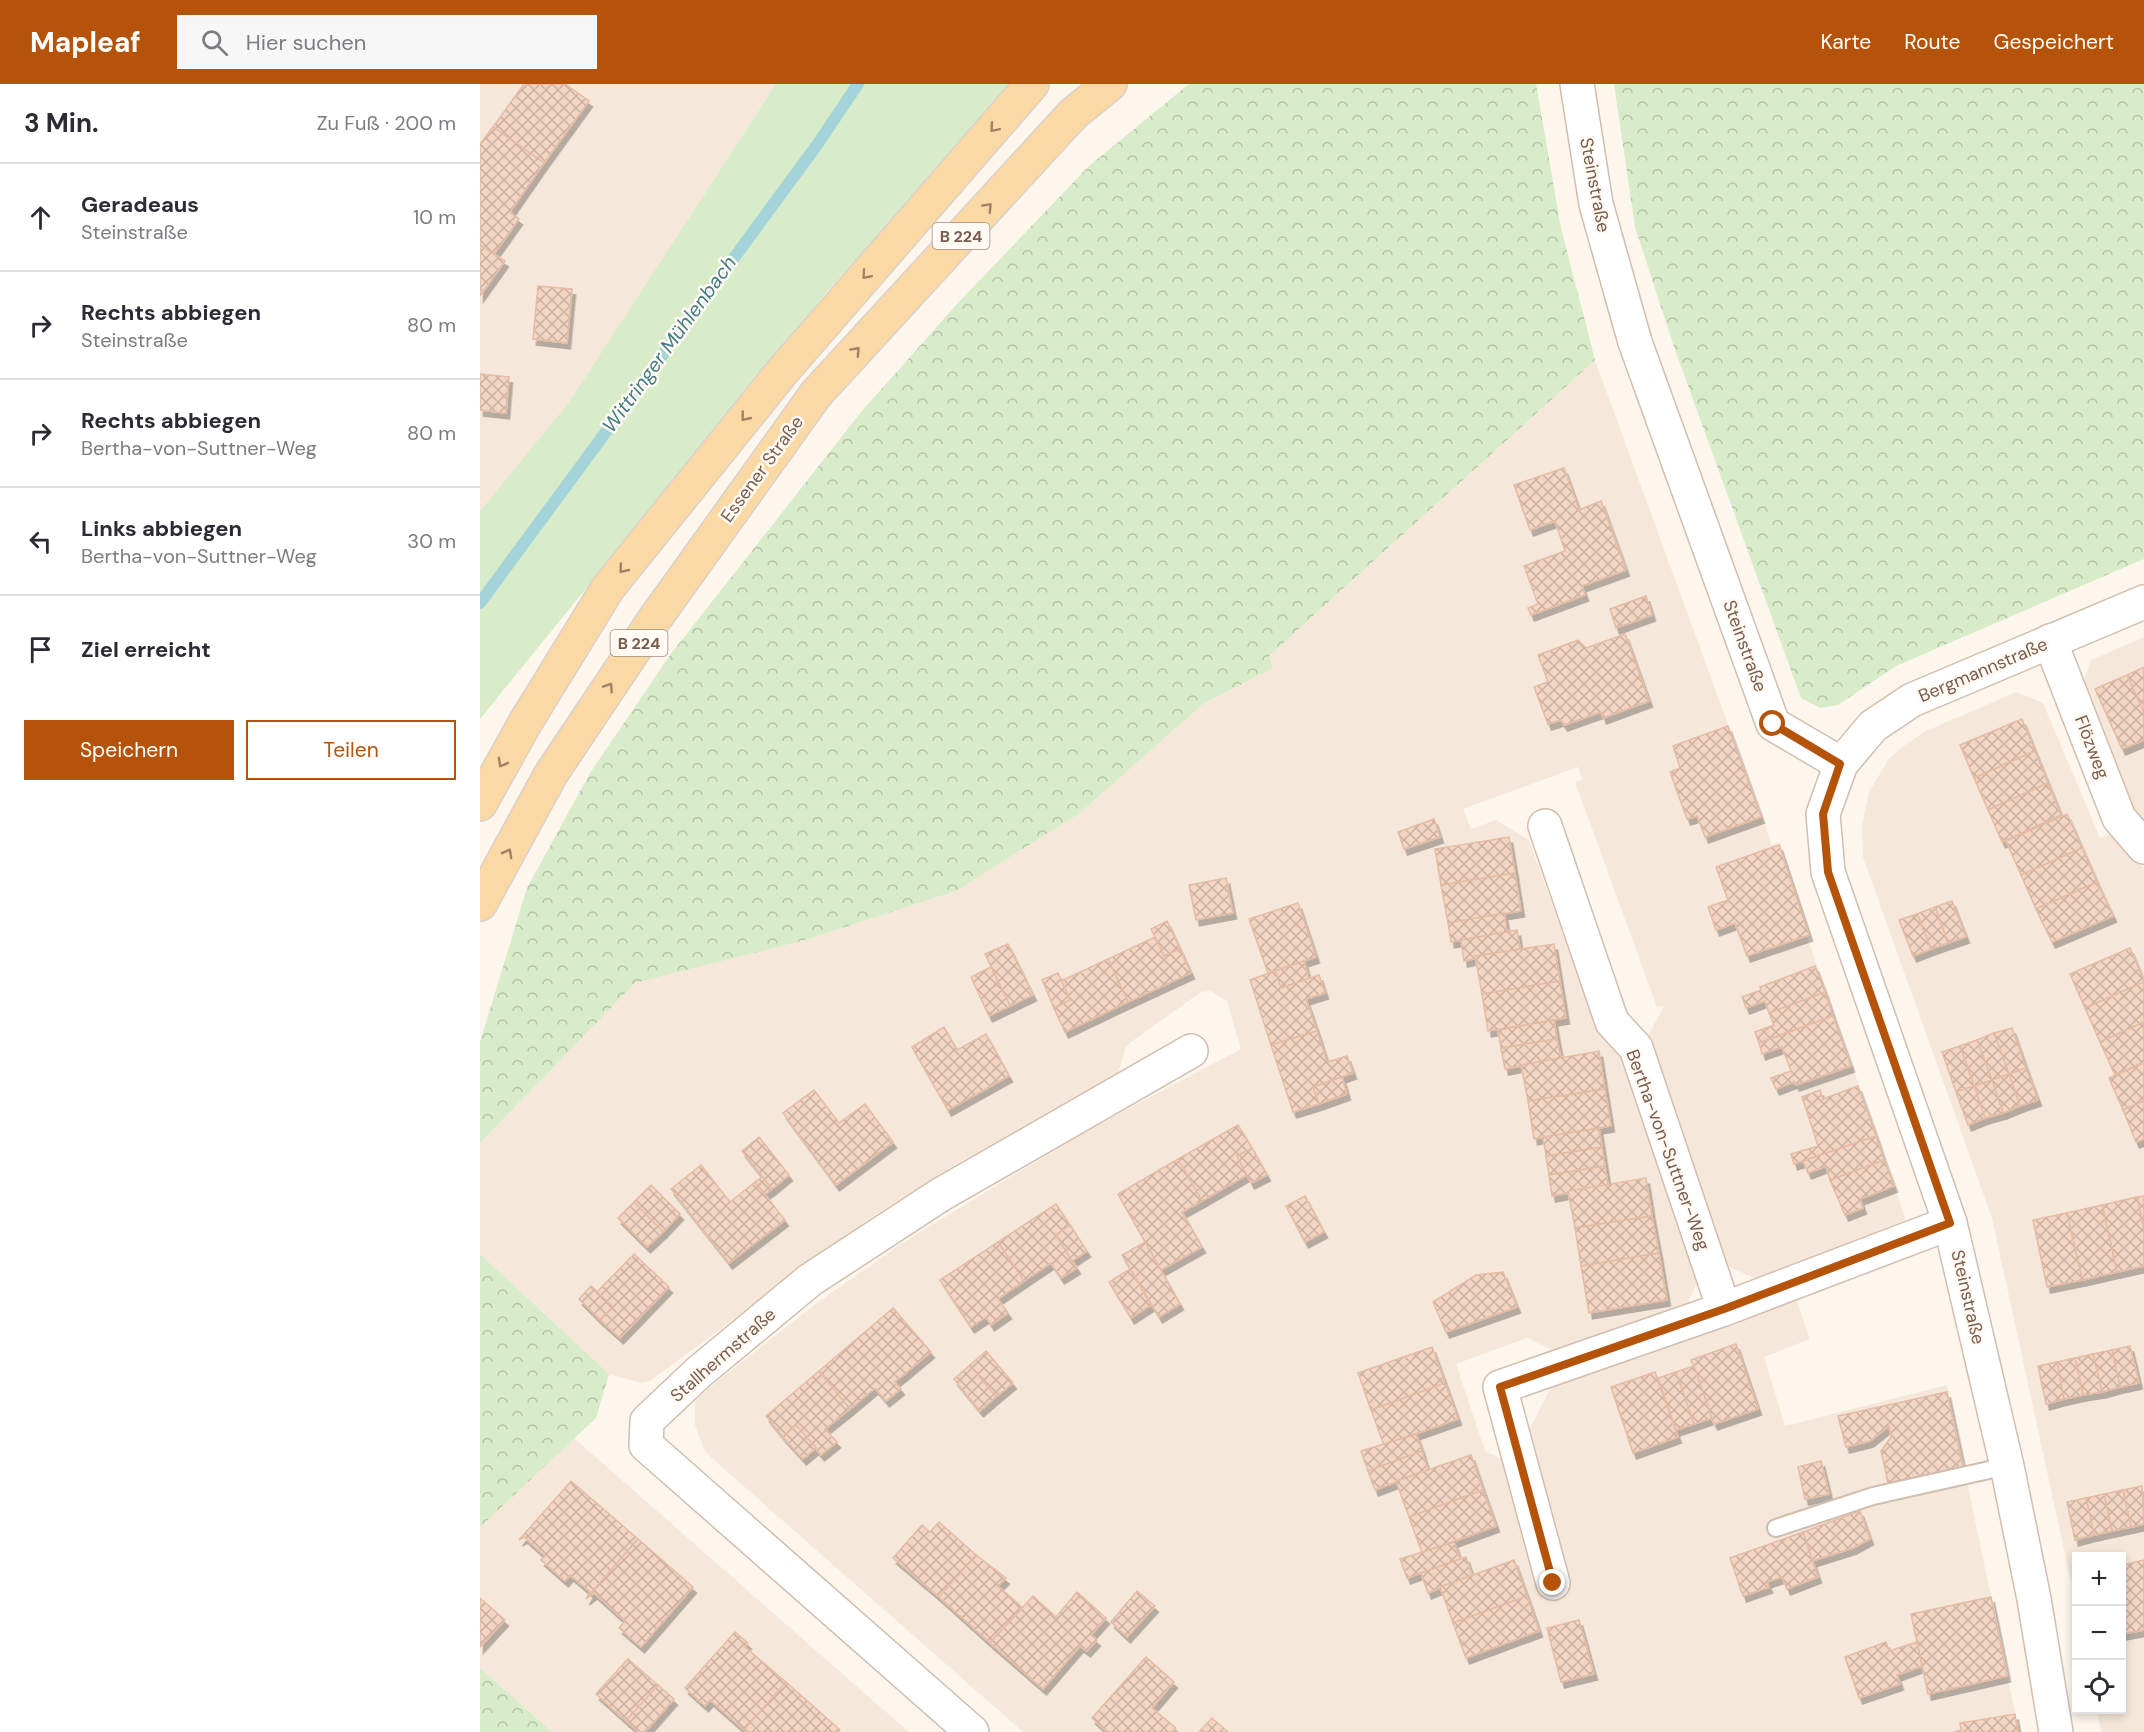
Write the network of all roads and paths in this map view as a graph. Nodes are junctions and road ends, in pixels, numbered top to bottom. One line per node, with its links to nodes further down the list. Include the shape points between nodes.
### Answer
1 (1032, 84): 7 (main road, B 224, one-way to 7, via 782,372 608,588)
2 (1110, 84): 10 (main road, Essener Straße / B 224, one-way to 2, via 551,774 654,621 816,394 1073,114)
3 (1577, 84): 6 (street, Steinstraße, via 1596,204 1635,342 1773,724)
4 (2144, 602): 5 (street, Bergmannstraße)
5 (2050, 641): 6 (street, Bergmannstraße, via 1912,700 1873,726); 9 (street, Flözweg, via 2119,818)
6 (1840, 764): 12 (street, Steinstraße, via 1823,814 1828,872)
7 (480, 804)
8 (1545, 826): 13 (street, Bertha-von-Suttner-Weg, via 1612,1022 1636,1048)
9 (2144, 847)
10 (480, 904)
11 (1191, 1051): 17 (street, Stallhermstraße, via 940,1195 810,1280 699,1372 647,1421 646,1445)
12 (1950, 1223): 13 (street); 14 (street, Steinstraße)
13 (1724, 1309): 16 (street, via 1500,1387)
14 (2007, 1466): 15 (lane, via 1873,1496); 18 (street, Steinstraße)
15 (1776, 1528)
16 (1553, 1583)
17 (972, 1732)
18 (2056, 1732)

